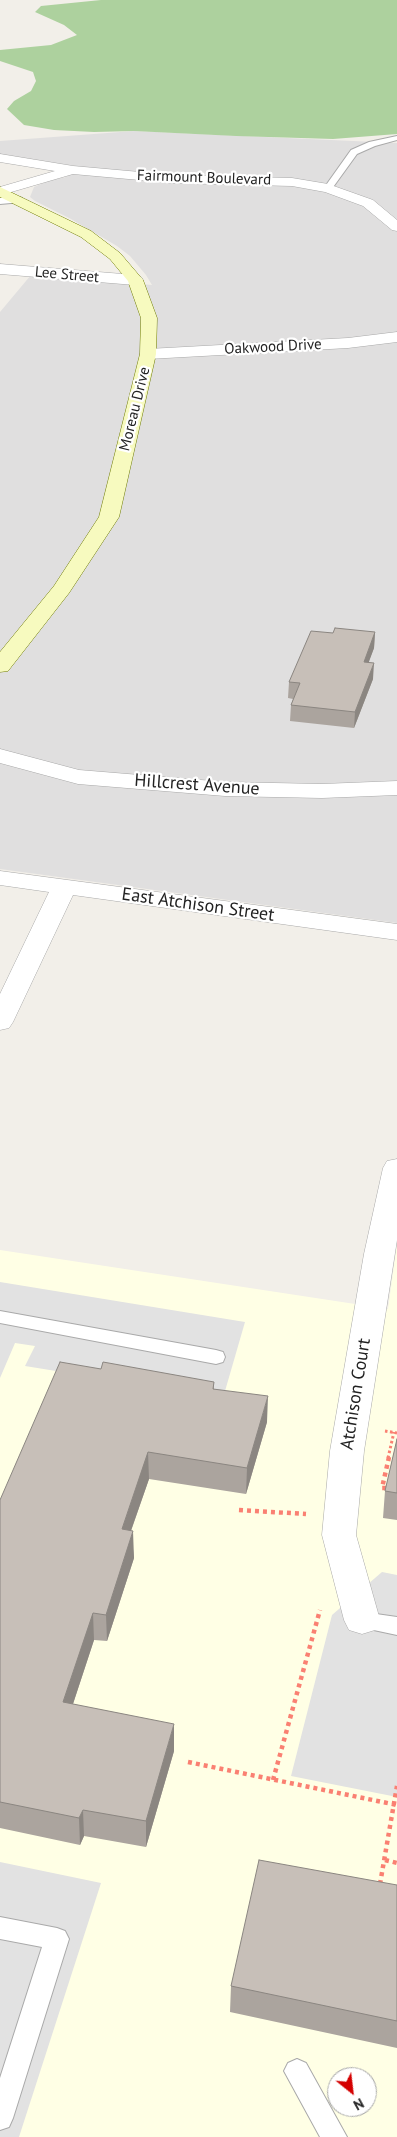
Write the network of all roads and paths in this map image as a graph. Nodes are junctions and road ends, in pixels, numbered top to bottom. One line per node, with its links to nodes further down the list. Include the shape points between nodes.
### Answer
1 (397, 138): 4 (lane, via 354,152)
2 (0, 158): 3 (street, Fairmount Boulevard)
3 (73, 170): 4 (street, Fairmount Boulevard, via 174,179 292,182); 5 (street)
4 (328, 188): 7 (street, Fairmount Boulevard)
5 (0, 194): 10 (main road, Moreau Drive, via 19,200 86,234 115,256)
6 (387, 201): 7 (street)
7 (368, 203): 8 (street, Fairmount Boulevard)
8 (394, 221)
9 (0, 269): 10 (street, Lee Street)
10 (135, 280): 12 (main road, Moreau Drive, via 148,318)
11 (397, 337): 12 (street, Oakwood Drive, via 348,343)
12 (148, 354): 13 (main road, Moreau Drive, via 109,517 62,589)
13 (0, 666)
14 (0, 756): 15 (street, Hillcrest Avenue, via 78,777 225,789 322,791)
15 (397, 787)
16 (0, 878): 17 (street, East Atchison Street)
17 (64, 887): 18 (street, East Atchison Street); 19 (street)
18 (397, 932)
19 (0, 1022)
20 (397, 1168): 28 (street, Atchison Court, via 379,1254 347,1451 339,1535)
21 (0, 1317): 22 (lane)
22 (216, 1357)
23 (394, 1432): 24 (path, via 382,1488)
24 (390, 1488)
25 (239, 1510): 26 (path)
26 (313, 1514)
27 (323, 1602): 31 (path)
28 (362, 1620): 29 (lane)
29 (397, 1626)
30 (188, 1762): 31 (path)
31 (273, 1780): 33 (path)
32 (397, 1786): 33 (path)
33 (396, 1805): 34 (path)
34 (385, 1860): 35 (path); 36 (path)
35 (397, 1863)
36 (380, 1889)
37 (0, 1928): 39 (lane, via 57,1939)
38 (296, 2071): 40 (lane)
39 (0, 2118)
40 (334, 2137)

